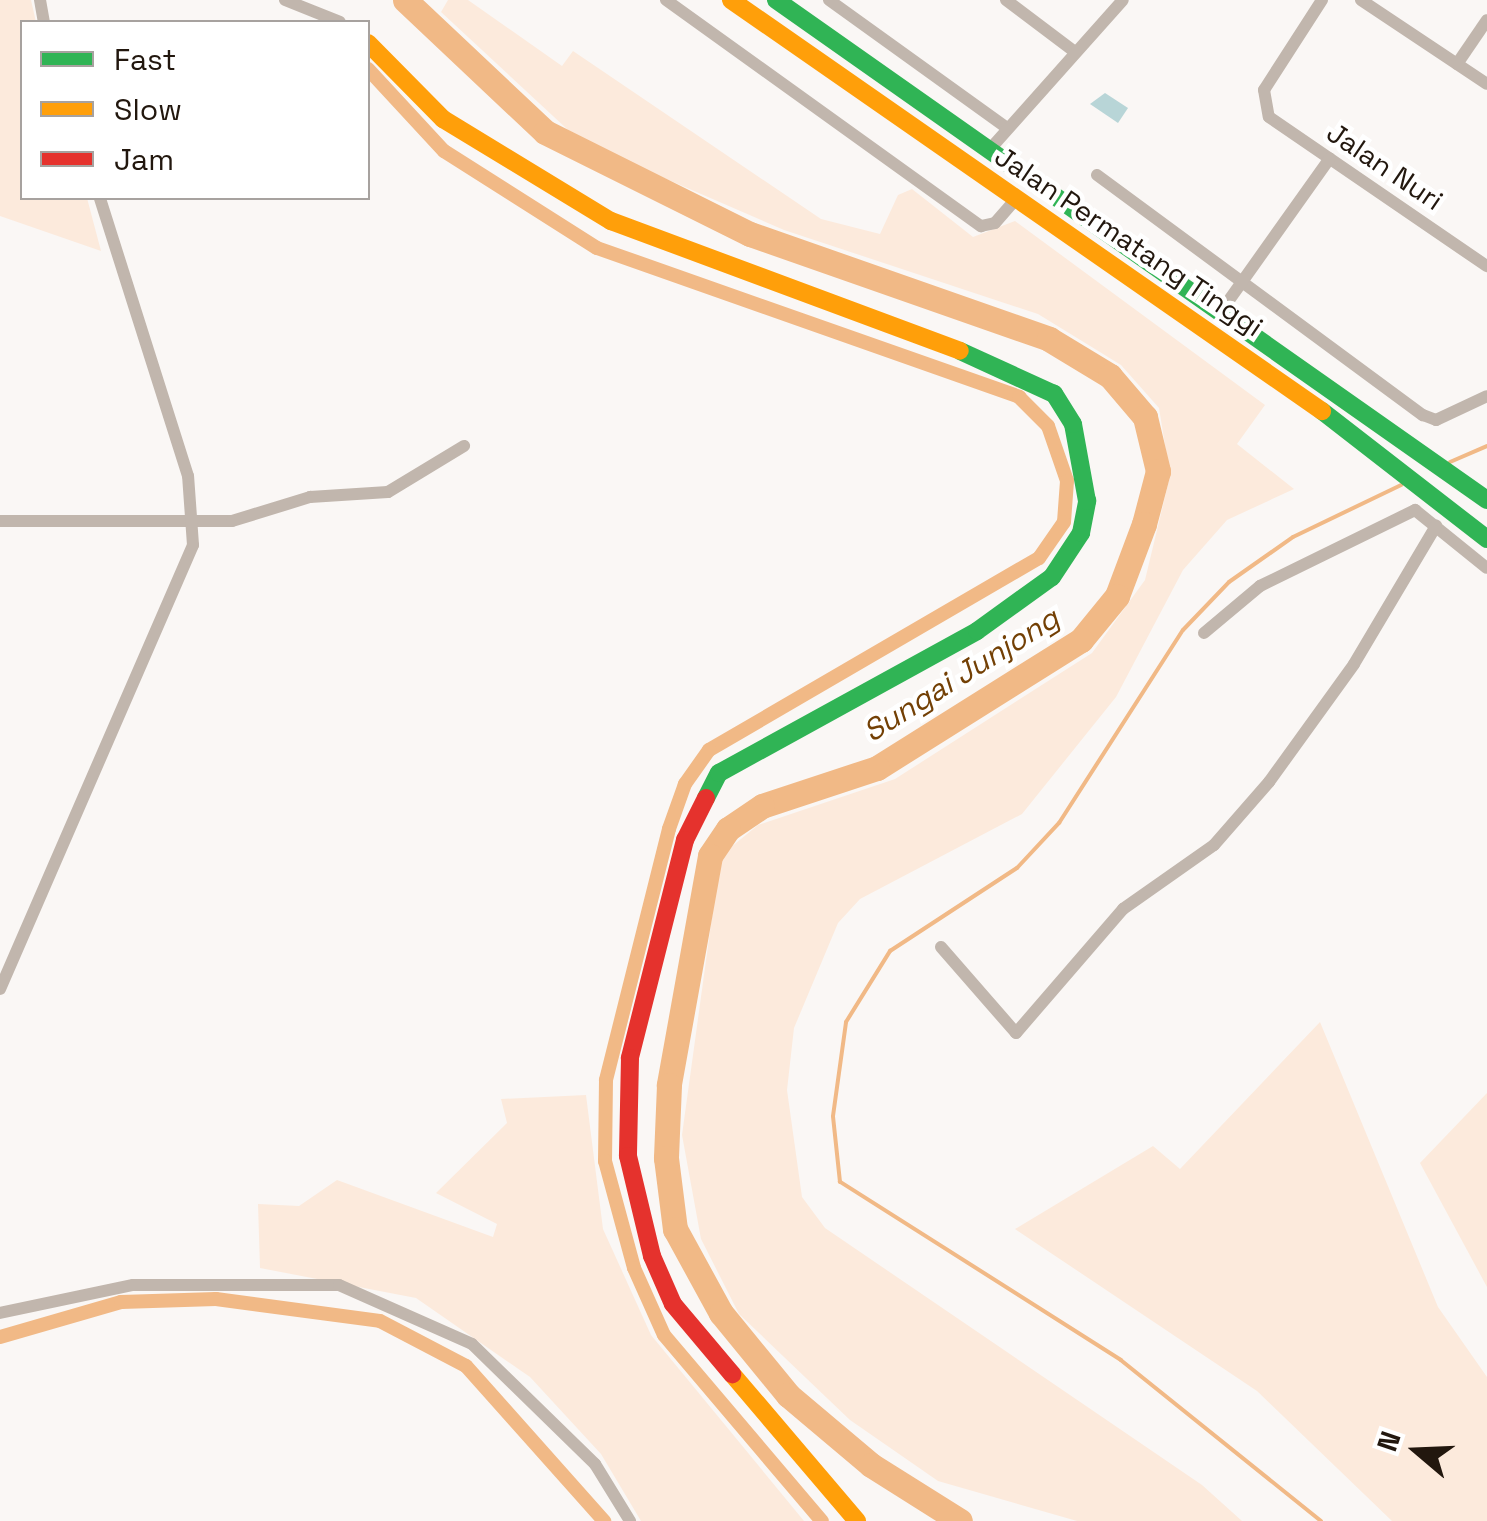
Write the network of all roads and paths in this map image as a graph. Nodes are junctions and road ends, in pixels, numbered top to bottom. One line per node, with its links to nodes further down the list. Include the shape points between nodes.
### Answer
1 (285, 0): 10 (street)
2 (666, 0): 20 (street, via 981,226 995,223)
3 (730, 0): 20 (main road, Jalan Permatang Tinggi)
4 (776, 0): 17 (main road, Jalan Permatang Tinggi)
5 (829, 0): 16 (street)
6 (1006, 0): 13 (street)
7 (1123, 0): 13 (street)
8 (1322, 0): 18 (street, Jalan Nuri, via 1261,102 1270,117)
9 (1360, 0): 14 (street)
10 (335, 20)
11 (1487, 20): 14 (street)
12 (370, 45): 38 (main road, via 442,119 611,221 1003,367 1054,394 1073,424 1087,502 1081,533 1052,577 977,631 719,773 685,840 630,1058 628,1156 652,1256 673,1304)
13 (1075, 52): 16 (street)
14 (1458, 64): 15 (street)
15 (1487, 84)
16 (1007, 128): 17 (street)
17 (991, 148): 24 (main road, Jalan Permatang Tinggi)
18 (1330, 158): 22 (street, Jalan Nuri); 23 (street)
19 (1097, 175): 23 (street, Jalan Permatang Tinggi)
20 (1016, 198): 31 (main road, Jalan Permatang Tinggi, via 1377,450)
21 (101, 200): 29 (street, via 188,476)
22 (1487, 266)
23 (1243, 281): 24 (street); 25 (street, Jalan Permatang Tinggi, via 1423,415 1445,417)
24 (1222, 310): 27 (main road, Jalan Permatang Tinggi)
25 (1487, 396)
26 (464, 446): 29 (street, via 388,492 310,497 232,521)
27 (1487, 500)
28 (0, 521): 29 (street)
29 (194, 522): 35 (street, via 193,546 150,654)
30 (1436, 526): 32 (street); 33 (street, via 1415,510 1260,586); 34 (street, via 1344,680 1268,782 1214,845 1122,909 1016,1033)
31 (1487, 539)
32 (1487, 568)
33 (1204, 633)
34 (942, 947)
35 (0, 989)
36 (0, 1313): 37 (street, via 133,1285 339,1285 472,1344 595,1464)
37 (630, 1521)
38 (857, 1521)

